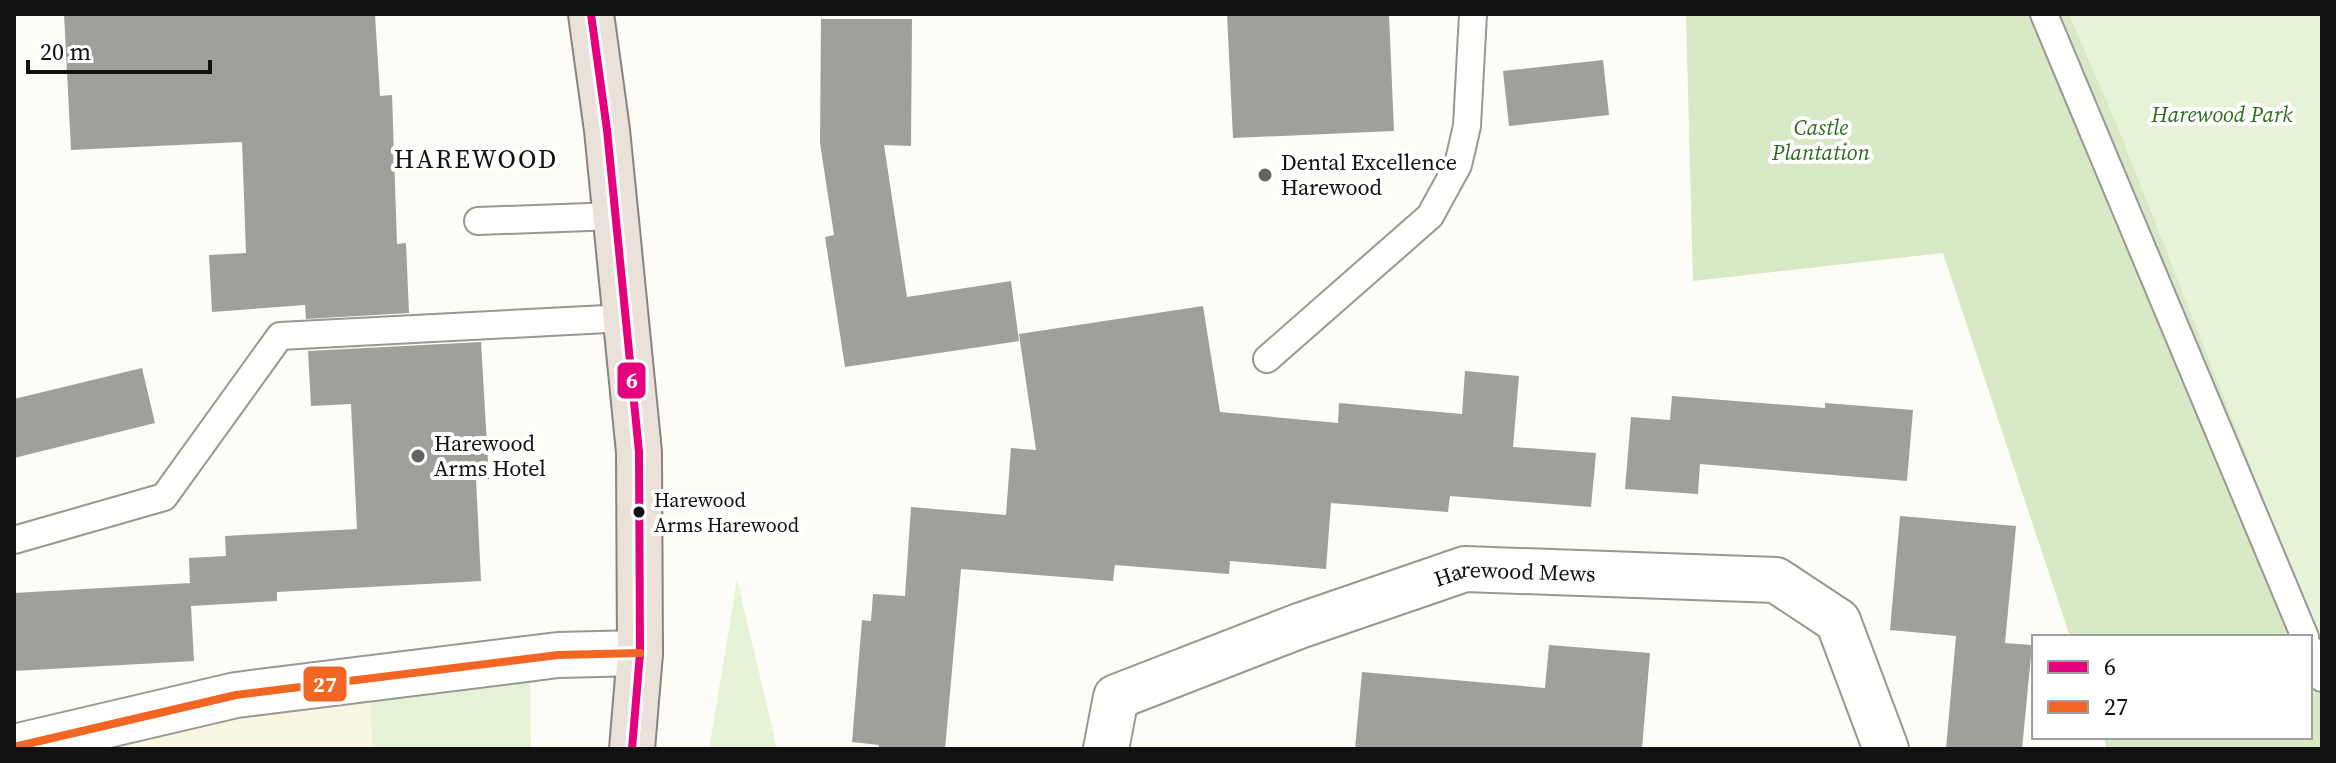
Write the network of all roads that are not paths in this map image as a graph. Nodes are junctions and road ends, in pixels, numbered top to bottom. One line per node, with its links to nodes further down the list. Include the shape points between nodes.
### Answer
1 (591, 14): 4 (highway)
2 (1473, 14): 7 (lane, via 1467,126 1458,165 1430,216)
3 (2044, 14): 9 (lane)
4 (616, 216): 5 (lane); 6 (highway)
5 (478, 221)
6 (626, 318): 8 (lane, via 280,336 164,497); 10 (highway, via 639,452)
7 (1267, 359)
8 (14, 540)
9 (2304, 635)
10 (640, 653): 13 (street, via 558,655 236,695); 14 (highway)
11 (2312, 654): 12 (lane)
12 (2322, 678)
13 (14, 747)
14 (632, 749)
15 (1106, 749): 16 (street, Harewood Mews, via 1116,697 1465,569 1776,580 1838,621)
16 (1886, 749)

